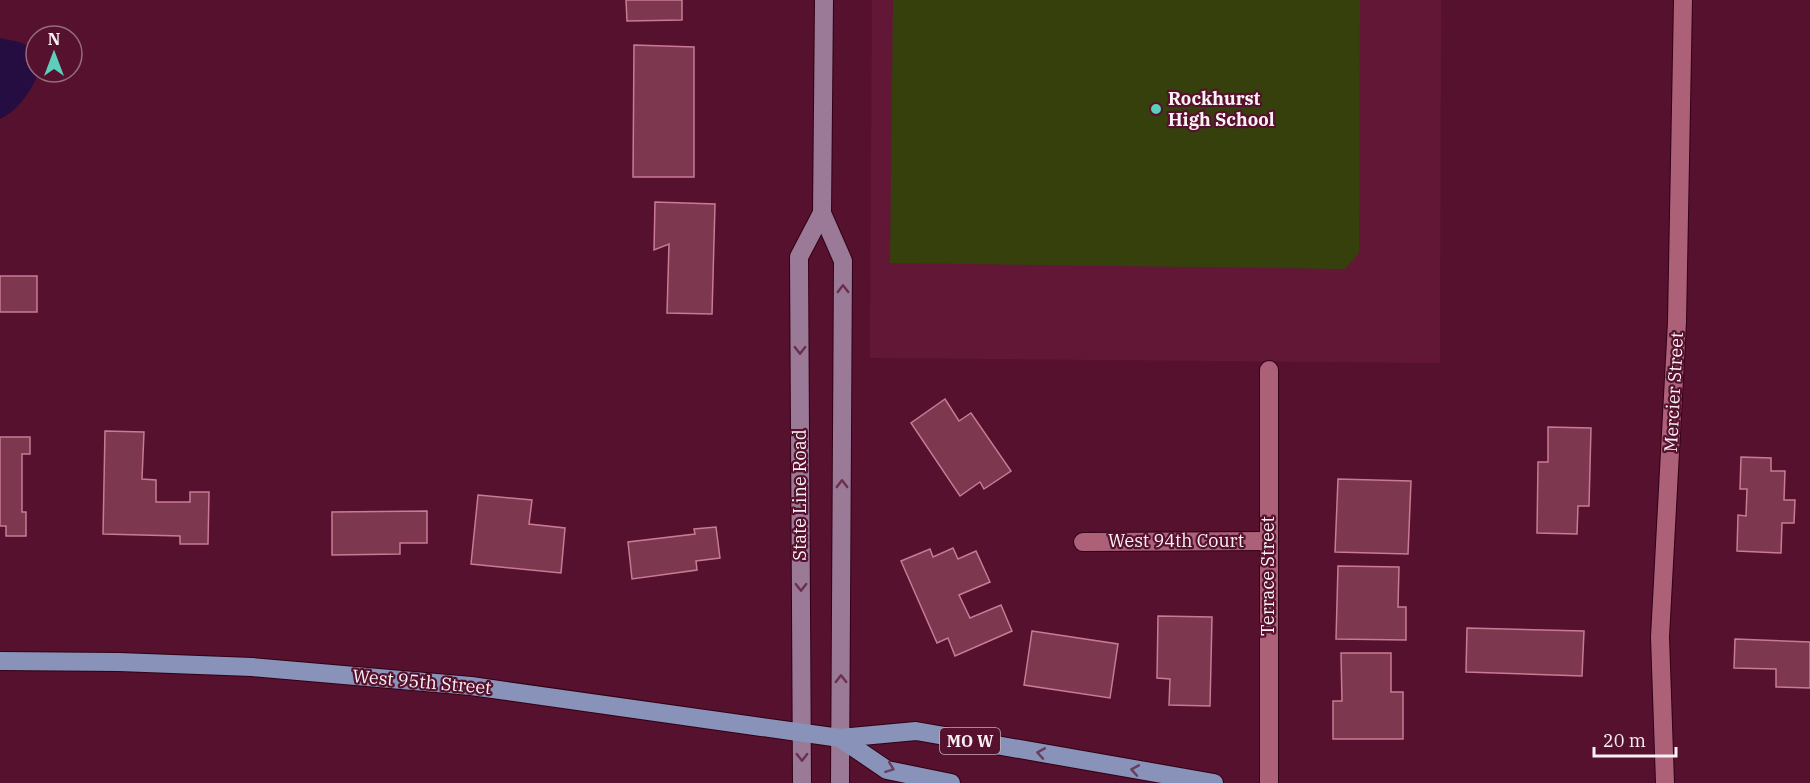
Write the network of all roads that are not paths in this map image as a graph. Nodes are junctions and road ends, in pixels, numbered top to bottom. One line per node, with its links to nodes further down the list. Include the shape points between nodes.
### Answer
1 (824, 0): 3 (main road, State Line Road)
2 (1683, 0): 15 (street, Mercier Street, via 1677,322 1660,637)
3 (822, 213): 8 (main road, State Line Road, one-way to 8, via 799,257); 9 (main road, State Line Road, one-way to 3, via 843,261)
4 (1269, 370): 5 (street, Terrace Street)
5 (1268, 541): 6 (street, West 94th Court); 14 (street, Terrace Street)
6 (1083, 542)
7 (0, 660): 8 (main road, West 95th Street, via 252,667 471,686)
8 (801, 731): 9 (main road, West 95th Street); 10 (main road, State Line Road, one-way to 10)
9 (840, 738): 11 (main road, State Line Road); 12 (main road, MO W, one-way to 12, via 887,770); 13 (main road, MO W, one-way to 9, via 916,731)
10 (802, 783)
11 (840, 783)
12 (951, 783)
13 (1214, 783)
14 (1269, 783)
15 (1665, 783)

